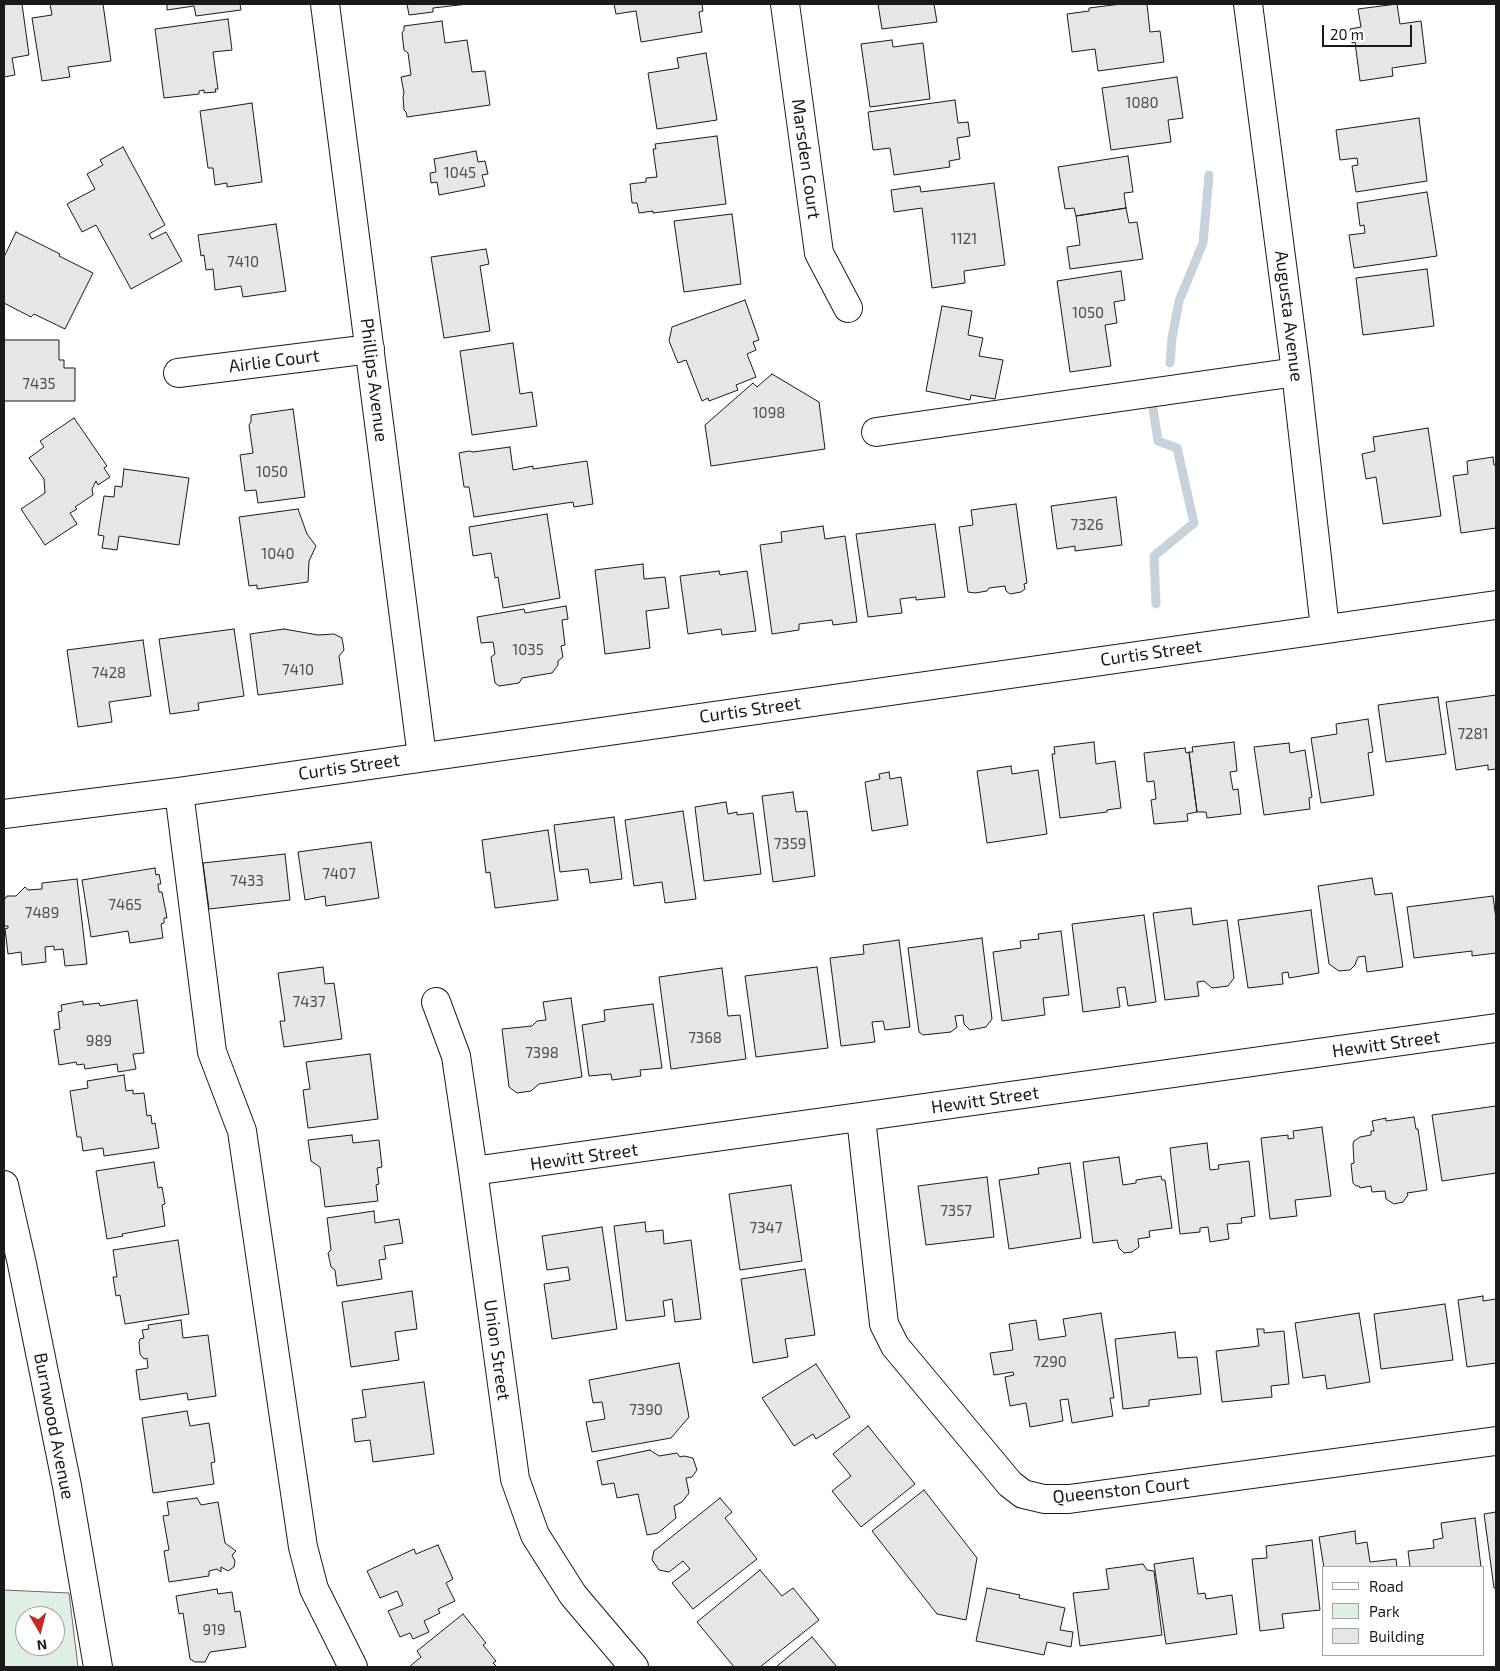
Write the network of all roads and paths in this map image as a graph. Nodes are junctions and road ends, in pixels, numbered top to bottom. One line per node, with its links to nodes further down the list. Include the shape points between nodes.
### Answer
1 (325, 4): 5 (street, Phillips Avenue)
2 (785, 4): 4 (street, Marsden Court, via 819,253)
3 (1248, 4): 6 (street, Augusta Avenue)
4 (848, 308)
5 (370, 349): 7 (street, Airlie Court); 11 (street, Phillips Avenue)
6 (1296, 372): 8 (street); 10 (street, Augusta Avenue)
7 (178, 373)
8 (876, 432)
9 (1496, 605): 10 (street, Curtis Street)
10 (1325, 629): 11 (street, Curtis Street)
11 (422, 757): 12 (street, Curtis Street)
12 (179, 792): 13 (street, Curtis Street); 21 (street, via 212,1052 242,1131 304,1547 314,1589)
13 (4, 814)
14 (436, 1002): 17 (street, Union Street, via 456,1056)
15 (1496, 1028): 16 (street, Hewitt Street)
16 (861, 1118): 17 (street, Hewitt Street); 19 (street, Queenston Court, via 884,1324 895,1346 1010,1484 1023,1494 1070,1500)
17 (473, 1172): 22 (street, Union Street, via 514,1480 535,1535 573,1595)
18 (4, 1186): 20 (street, Burnwood Avenue, via 67,1486)
19 (1496, 1441)
20 (98, 1667)
21 (353, 1667)
22 (634, 1667)

